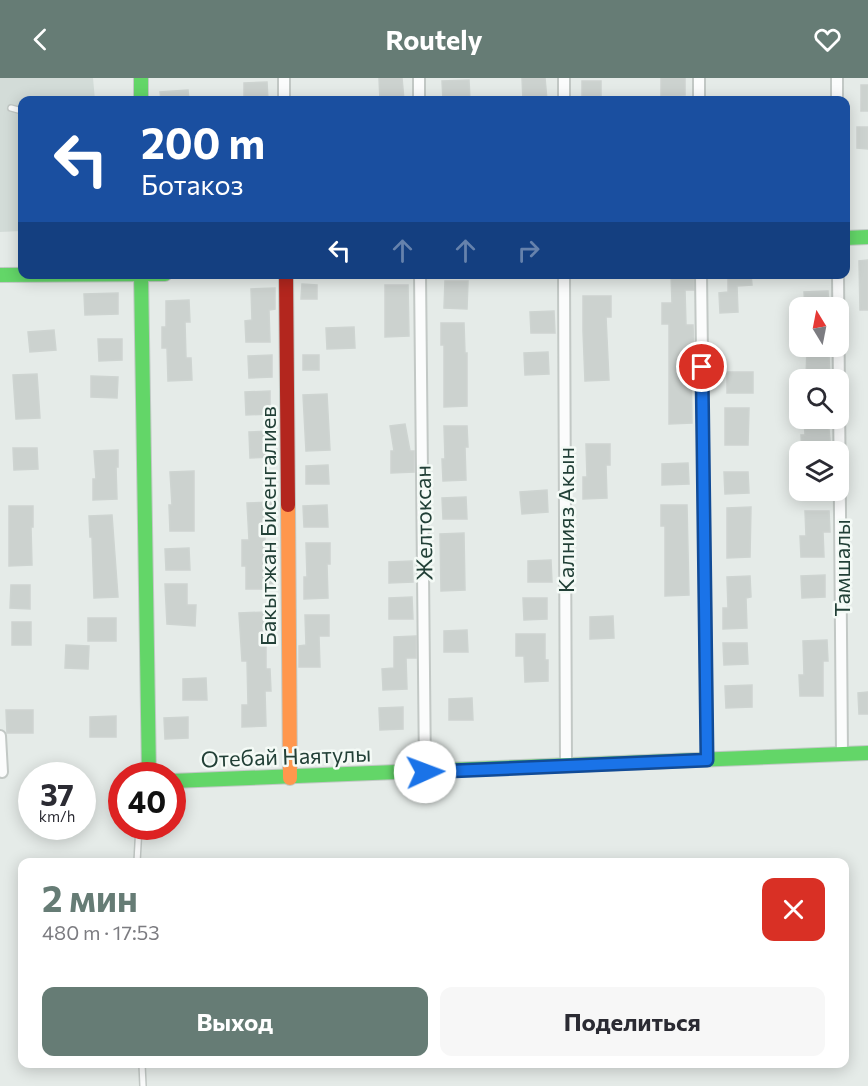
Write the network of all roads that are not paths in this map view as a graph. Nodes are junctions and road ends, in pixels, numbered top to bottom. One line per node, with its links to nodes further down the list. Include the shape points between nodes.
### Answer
1 (141, 78): 7 (street)
2 (284, 78): 8 (street)
3 (419, 78): 9 (street)
4 (564, 78): 10 (street)
5 (699, 78): 11 (street)
6 (837, 78): 12 (street)
7 (141, 96)
8 (284, 96)
9 (419, 96)
10 (564, 96)
11 (699, 96)
12 (837, 96)
13 (11, 108): 14 (lane)
14 (18, 110)
15 (868, 237): 16 (street)
16 (850, 238)
17 (0, 276): 18 (street)
18 (18, 276)
19 (141, 279): 29 (street)
20 (286, 279): 33 (street, Бакытжан Бисенгалиев)
21 (420, 279): 32 (street, Желтоксан)
22 (564, 279): 30 (street, Калнияз Акын)
23 (701, 279): 28 (street)
24 (838, 279): 27 (street, Тамшалы)
25 (0, 736): 31 (street)
26 (868, 753): 27 (street, Отебай Наятулы)
27 (842, 754): 28 (street, Отебай Наятулы)
28 (707, 760): 30 (street, Отебай Наятулы)
29 (149, 762)
30 (566, 766): 32 (street, Отебай Наятулы)
31 (2, 772)
32 (425, 772): 33 (street, Отебай Наятулы)
33 (290, 778): 34 (street, Отебай Наятулы)
34 (186, 781)
35 (138, 840): 36 (lane)
36 (137, 858)
37 (142, 1068): 38 (lane)
38 (143, 1086)

